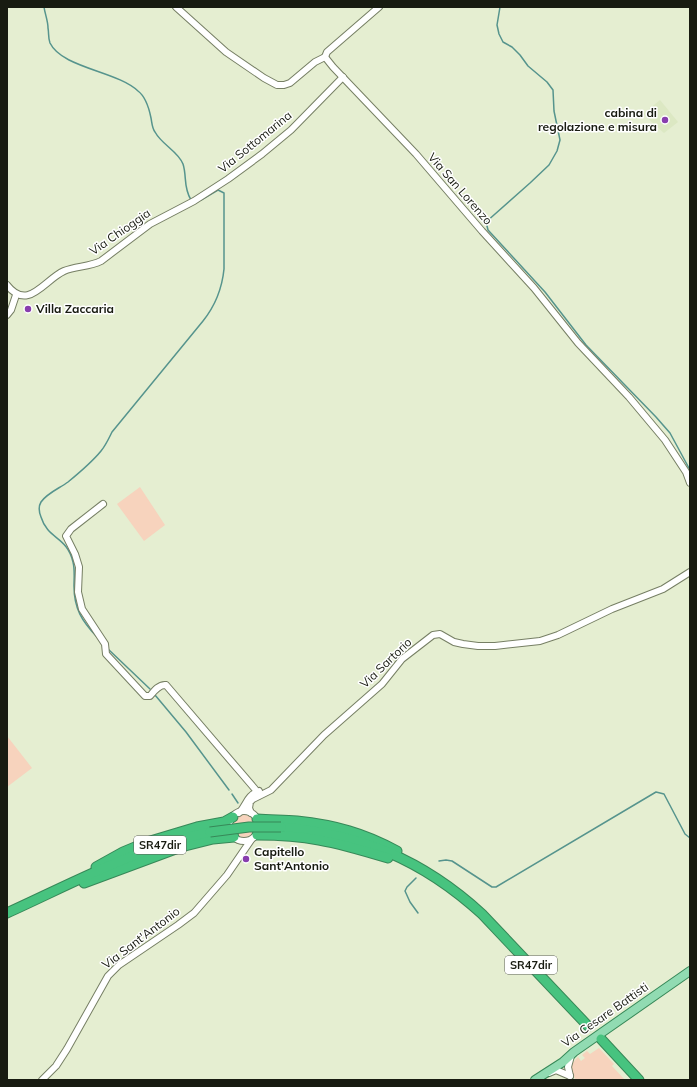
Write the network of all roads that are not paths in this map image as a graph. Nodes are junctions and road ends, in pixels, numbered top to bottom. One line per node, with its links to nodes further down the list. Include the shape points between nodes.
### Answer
1 (176, 7): 3 (street, via 226,52 277,85 290,83 315,62)
2 (379, 7): 3 (street, via 327,52)
3 (326, 57): 4 (street, Via San Lorenzo)
4 (343, 77): 5 (street, Via Sottomarina, via 277,142); 9 (street, Via San Lorenzo, via 416,154 534,288 578,343 629,397 661,435 686,472)
5 (191, 203): 7 (street, Via Chioggia, via 150,224 101,261 66,270 33,294)
6 (7, 285): 7 (street)
7 (16, 295): 8 (street)
8 (7, 315)
9 (690, 483)
10 (104, 504): 12 (street, via 71,529 66,536 76,554 79,567 78,592 82,609 106,644 106,654 145,696 150,696 162,684 166,685)
11 (690, 572): 12 (street, Via Sartorio, via 657,592 540,641 478,646 454,642 440,634 433,635 402,659 382,684 324,735 277,784)
12 (257, 794): 13 (street, Via Sartorio, via 250,796); 14 (street, via 250,802 249,808)
13 (236, 815): 14 (street, via 245,812); 15 (street, via 229,825); 19 (highway, via 227,821 182,831 136,846)
14 (254, 816): 16 (street, via 259,827); 18 (highway, via 312,823 362,834 424,866)
15 (235, 838): 16 (street, via 243,841); 17 (street); 19 (highway, via 217,838 181,847)
16 (254, 838): 17 (street, Via Sant'Antonio); 18 (highway, via 306,838 347,846 389,858)
17 (241, 854): 28 (street, Via Sant'Antonio, via 227,875 194,913 119,965 108,976 67,1050)
18 (447, 885): 19 (highway, SR47dir / SR47dir, bridge, via 412,864 352,839 282,827 249,827 210,832 162,845); 22 (highway, SR47dir, via 493,925)
19 (45, 896): 20 (highway, SR47dir / SR47dir)
20 (7, 912)
21 (690, 972): 24 (main road, Via Cesare Battisti)
22 (588, 1026)
23 (601, 1039): 30 (highway)
24 (574, 1052): 25 (main road, Via Cesare Battisti); 27 (street, via 568,1064)
25 (561, 1063): 26 (main road, Via Cesare Battisti); 27 (street)
26 (544, 1074): 27 (street, via 556,1070); 29 (main road, Via Cesare Battisti)
27 (572, 1078)
28 (42, 1080)
29 (536, 1080)
30 (638, 1080)

